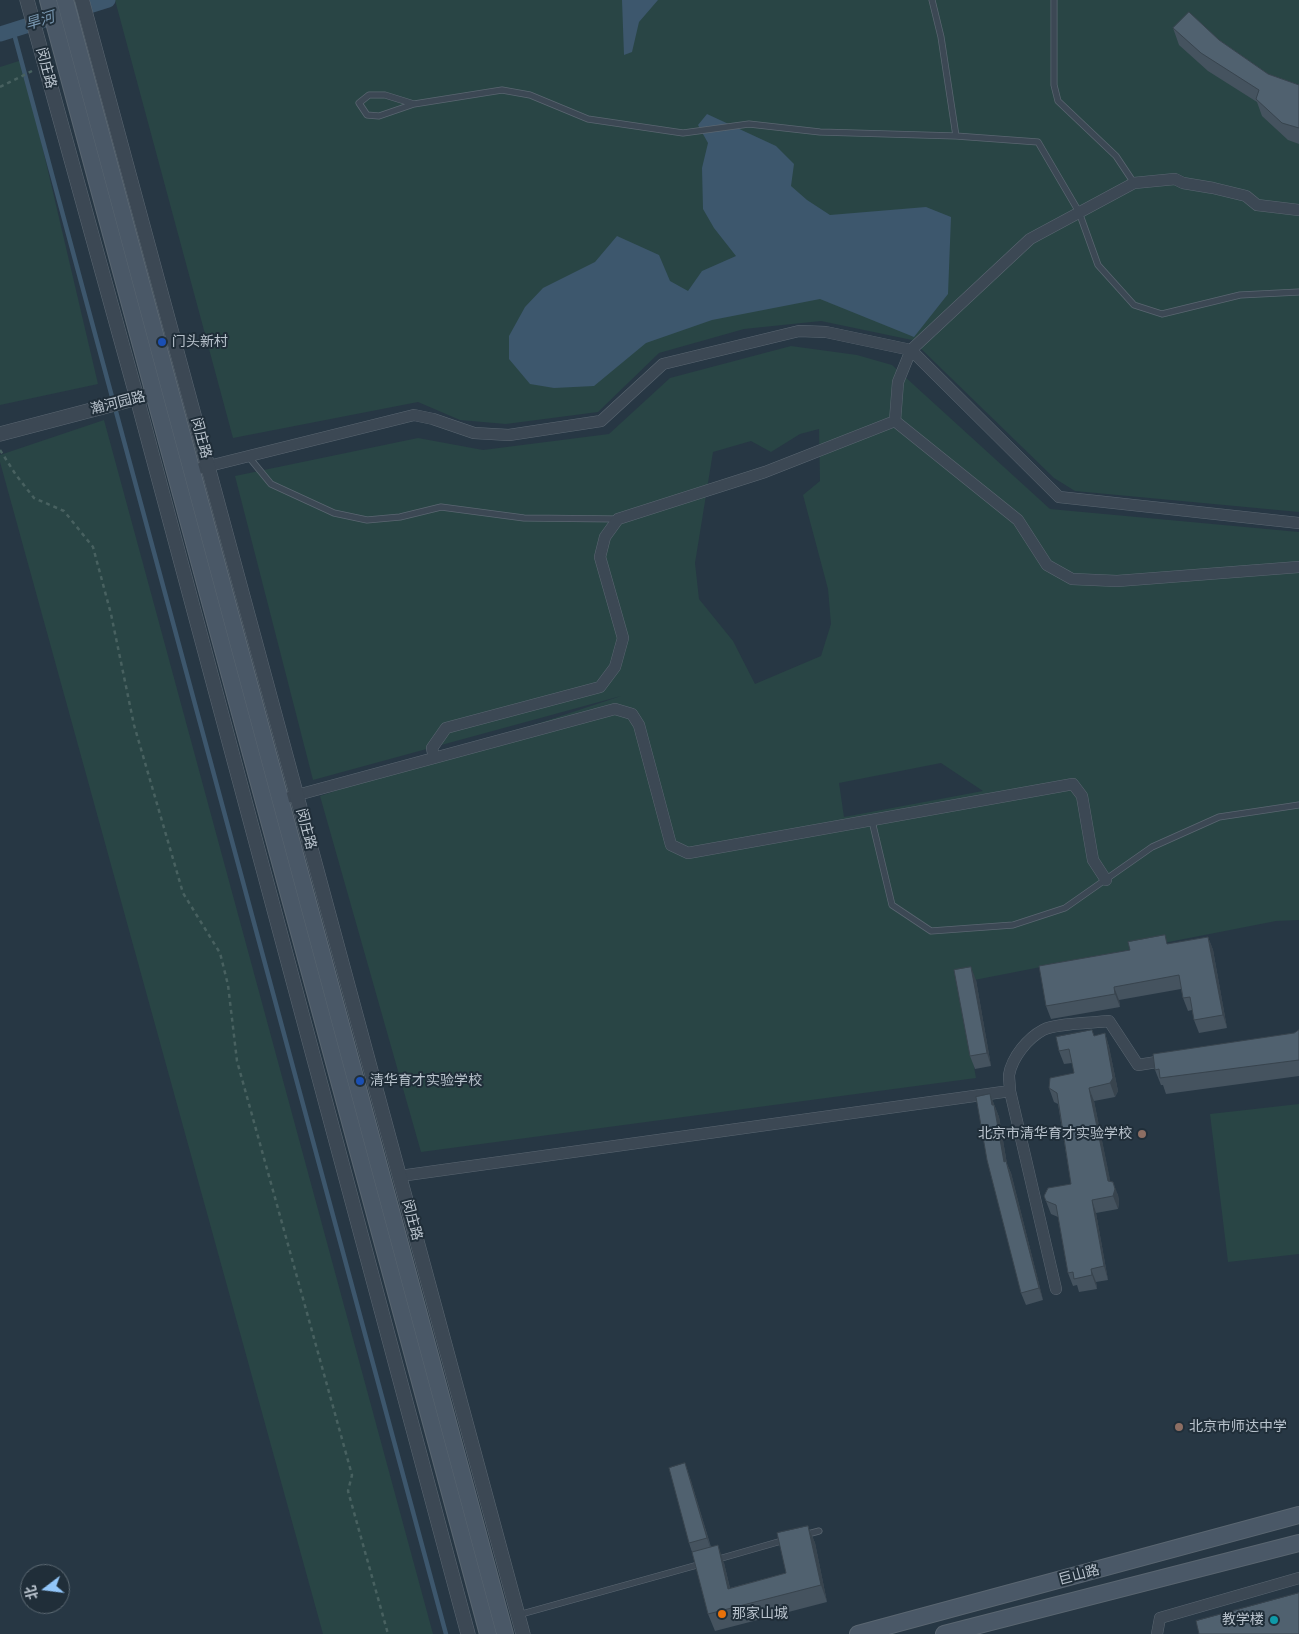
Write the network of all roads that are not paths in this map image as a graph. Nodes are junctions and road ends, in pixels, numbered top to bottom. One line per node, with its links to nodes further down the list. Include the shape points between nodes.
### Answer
1 (28, 0): 15 (street, 闵庄路)
2 (48, 0): 14 (main road, 闵庄路)
3 (65, 0): 20 (main road, 闵庄路)
4 (82, 0): 19 (street, 闵庄路)
5 (932, 0): 8 (lane)
6 (1054, 0): 9 (lane, via 1054,85 1058,101 1116,156)
7 (414, 104): 7 (lane, via 379,116 367,115 359,103 369,95 385,95); 8 (lane, via 502,90 530,95 588,119 683,133 749,124 820,132)
8 (956, 136): 11 (lane, via 1038,142)
9 (1134, 183): 10 (street, via 1175,179 1246,196 1257,205); 11 (street)
10 (1299, 210)
11 (1080, 212): 12 (lane, via 1098,265 1134,305 1162,314 1240,295); 13 (street, via 1030,239)
12 (1299, 292)
13 (912, 350): 16 (street, via 898,382); 18 (street, via 826,332 799,331 663,364 601,421 509,435 474,434 414,415); 22 (street, via 1059,496)
14 (153, 394): 15 (street, 瀚河园路); 20 (street, 瀚河园路); 42 (main road, 闵庄路)
15 (137, 398): 17 (street, 瀚河园路); 41 (street, 闵庄路)
16 (895, 421): 21 (street, via 765,472); 23 (street, via 1018,520 1047,565 1072,579 1117,581)
17 (0, 434)
18 (248, 456): 19 (street); 21 (lane, via 271,484 334,513 367,520 441,507 524,518)
19 (208, 466): 20 (street); 25 (street, 闵庄路)
20 (192, 470): 26 (main road, 闵庄路)
21 (618, 518): 24 (street, via 605,537 600,556 623,638 615,667 600,687 446,728 432,748)
22 (1299, 523)
23 (1299, 567)
24 (434, 758): 25 (street); 28 (street, via 615,709 632,714 639,725 671,845 688,853)
25 (297, 796): 26 (street); 32 (street, 闵庄路)
26 (281, 800): 43 (main road, 闵庄路)
27 (1299, 805): 29 (lane, via 1220,817 1152,847)
28 (872, 821): 29 (street, via 1073,784 1082,796 1093,860); 29 (lane, via 892,905 931,931 1013,925 1065,908)
29 (1106, 880)
30 (1185, 1057): 31 (street, via 1138,1065 1108,1021 1054,1027 1044,1030 1020,1050 1009,1076)
31 (1010, 1091): 32 (street); 33 (street)
32 (400, 1176): 40 (street, 闵庄路)
33 (1056, 1288)
34 (1299, 1515): 45 (main road, 巨山路)
35 (819, 1531): 36 (lane)
36 (800, 1536)
37 (791, 1539): 40 (lane)
38 (1299, 1543): 46 (main road, 巨山路)
39 (1299, 1578): 47 (street, via 1160,1618)
40 (518, 1615): 44 (street, 闵庄路)
41 (468, 1634)
42 (488, 1634)
43 (505, 1634)
44 (523, 1634)
45 (858, 1634)
46 (944, 1634)
47 (1158, 1634)

